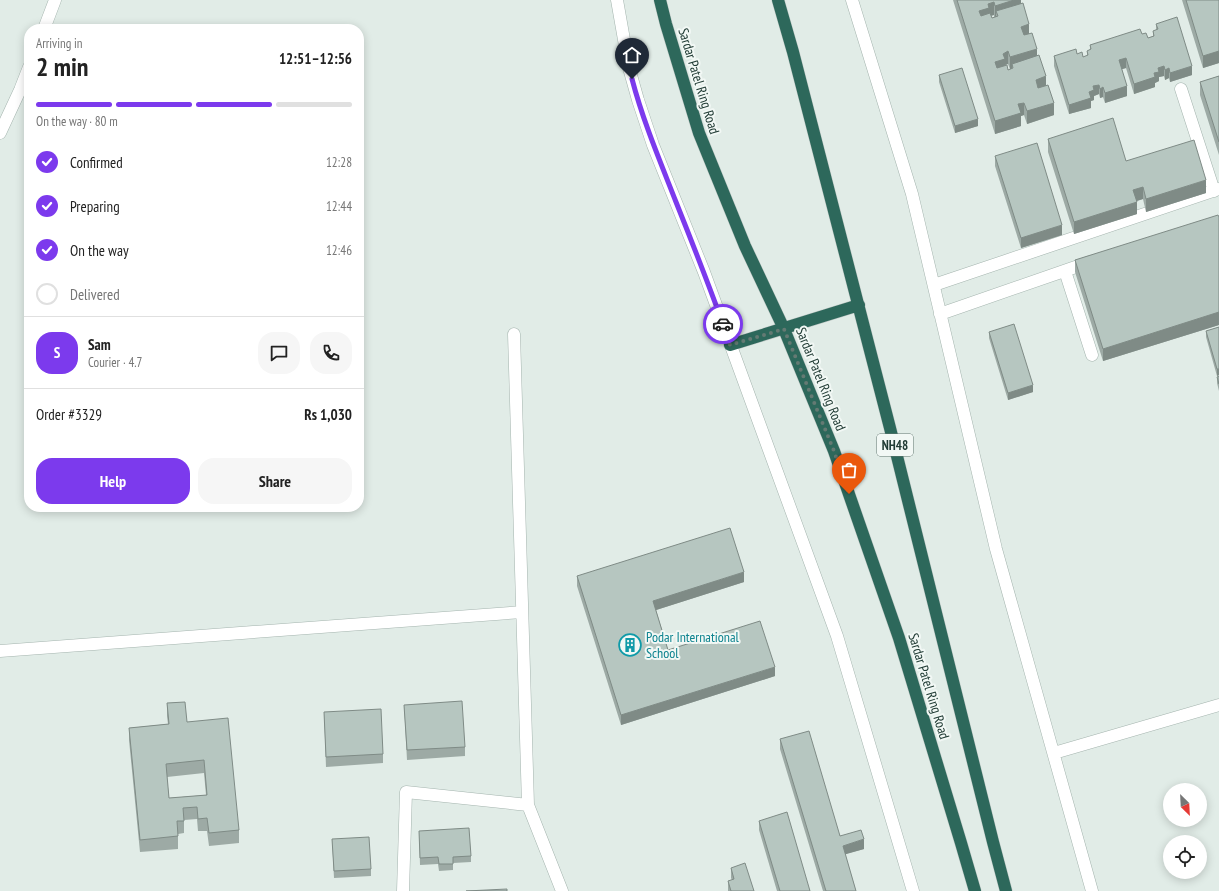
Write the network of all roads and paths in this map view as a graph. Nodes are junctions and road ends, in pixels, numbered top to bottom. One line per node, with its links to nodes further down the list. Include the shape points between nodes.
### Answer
1 (55, 0): 6 (street)
2 (617, 0): 18 (street, via 629,68 638,100)
3 (660, 0): 16 (highway, Sardar Patel Ring Road, via 699,133)
4 (778, 0): 14 (highway, Sardar Patel Ring Road / NH48)
5 (852, 0): 13 (street, via 912,194)
6 (46, 24)
7 (24, 80): 9 (street)
8 (1181, 89): 10 (street)
9 (0, 133)
10 (1216, 190): 13 (street)
11 (1102, 258): 12 (street)
12 (1065, 271): 15 (street); 19 (street)
13 (934, 285): 15 (street)
14 (859, 305): 16 (highway); 29 (highway, Sardar Patel Ring Road / NH48)
15 (940, 314): 23 (street, via 996,550)
16 (784, 329): 18 (highway); 28 (highway, Sardar Patel Ring Road, via 834,451 896,631)
17 (514, 334): 20 (street)
18 (730, 345): 27 (street, via 837,636)
19 (1092, 355)
20 (522, 612): 21 (street); 24 (street)
21 (0, 651)
22 (1219, 705): 23 (street)
23 (1054, 753): 30 (street)
24 (528, 805): 25 (street, via 406,792); 26 (street)
25 (403, 891)
26 (562, 891)
27 (913, 891)
28 (975, 891)
29 (1006, 891)
30 (1092, 891)

